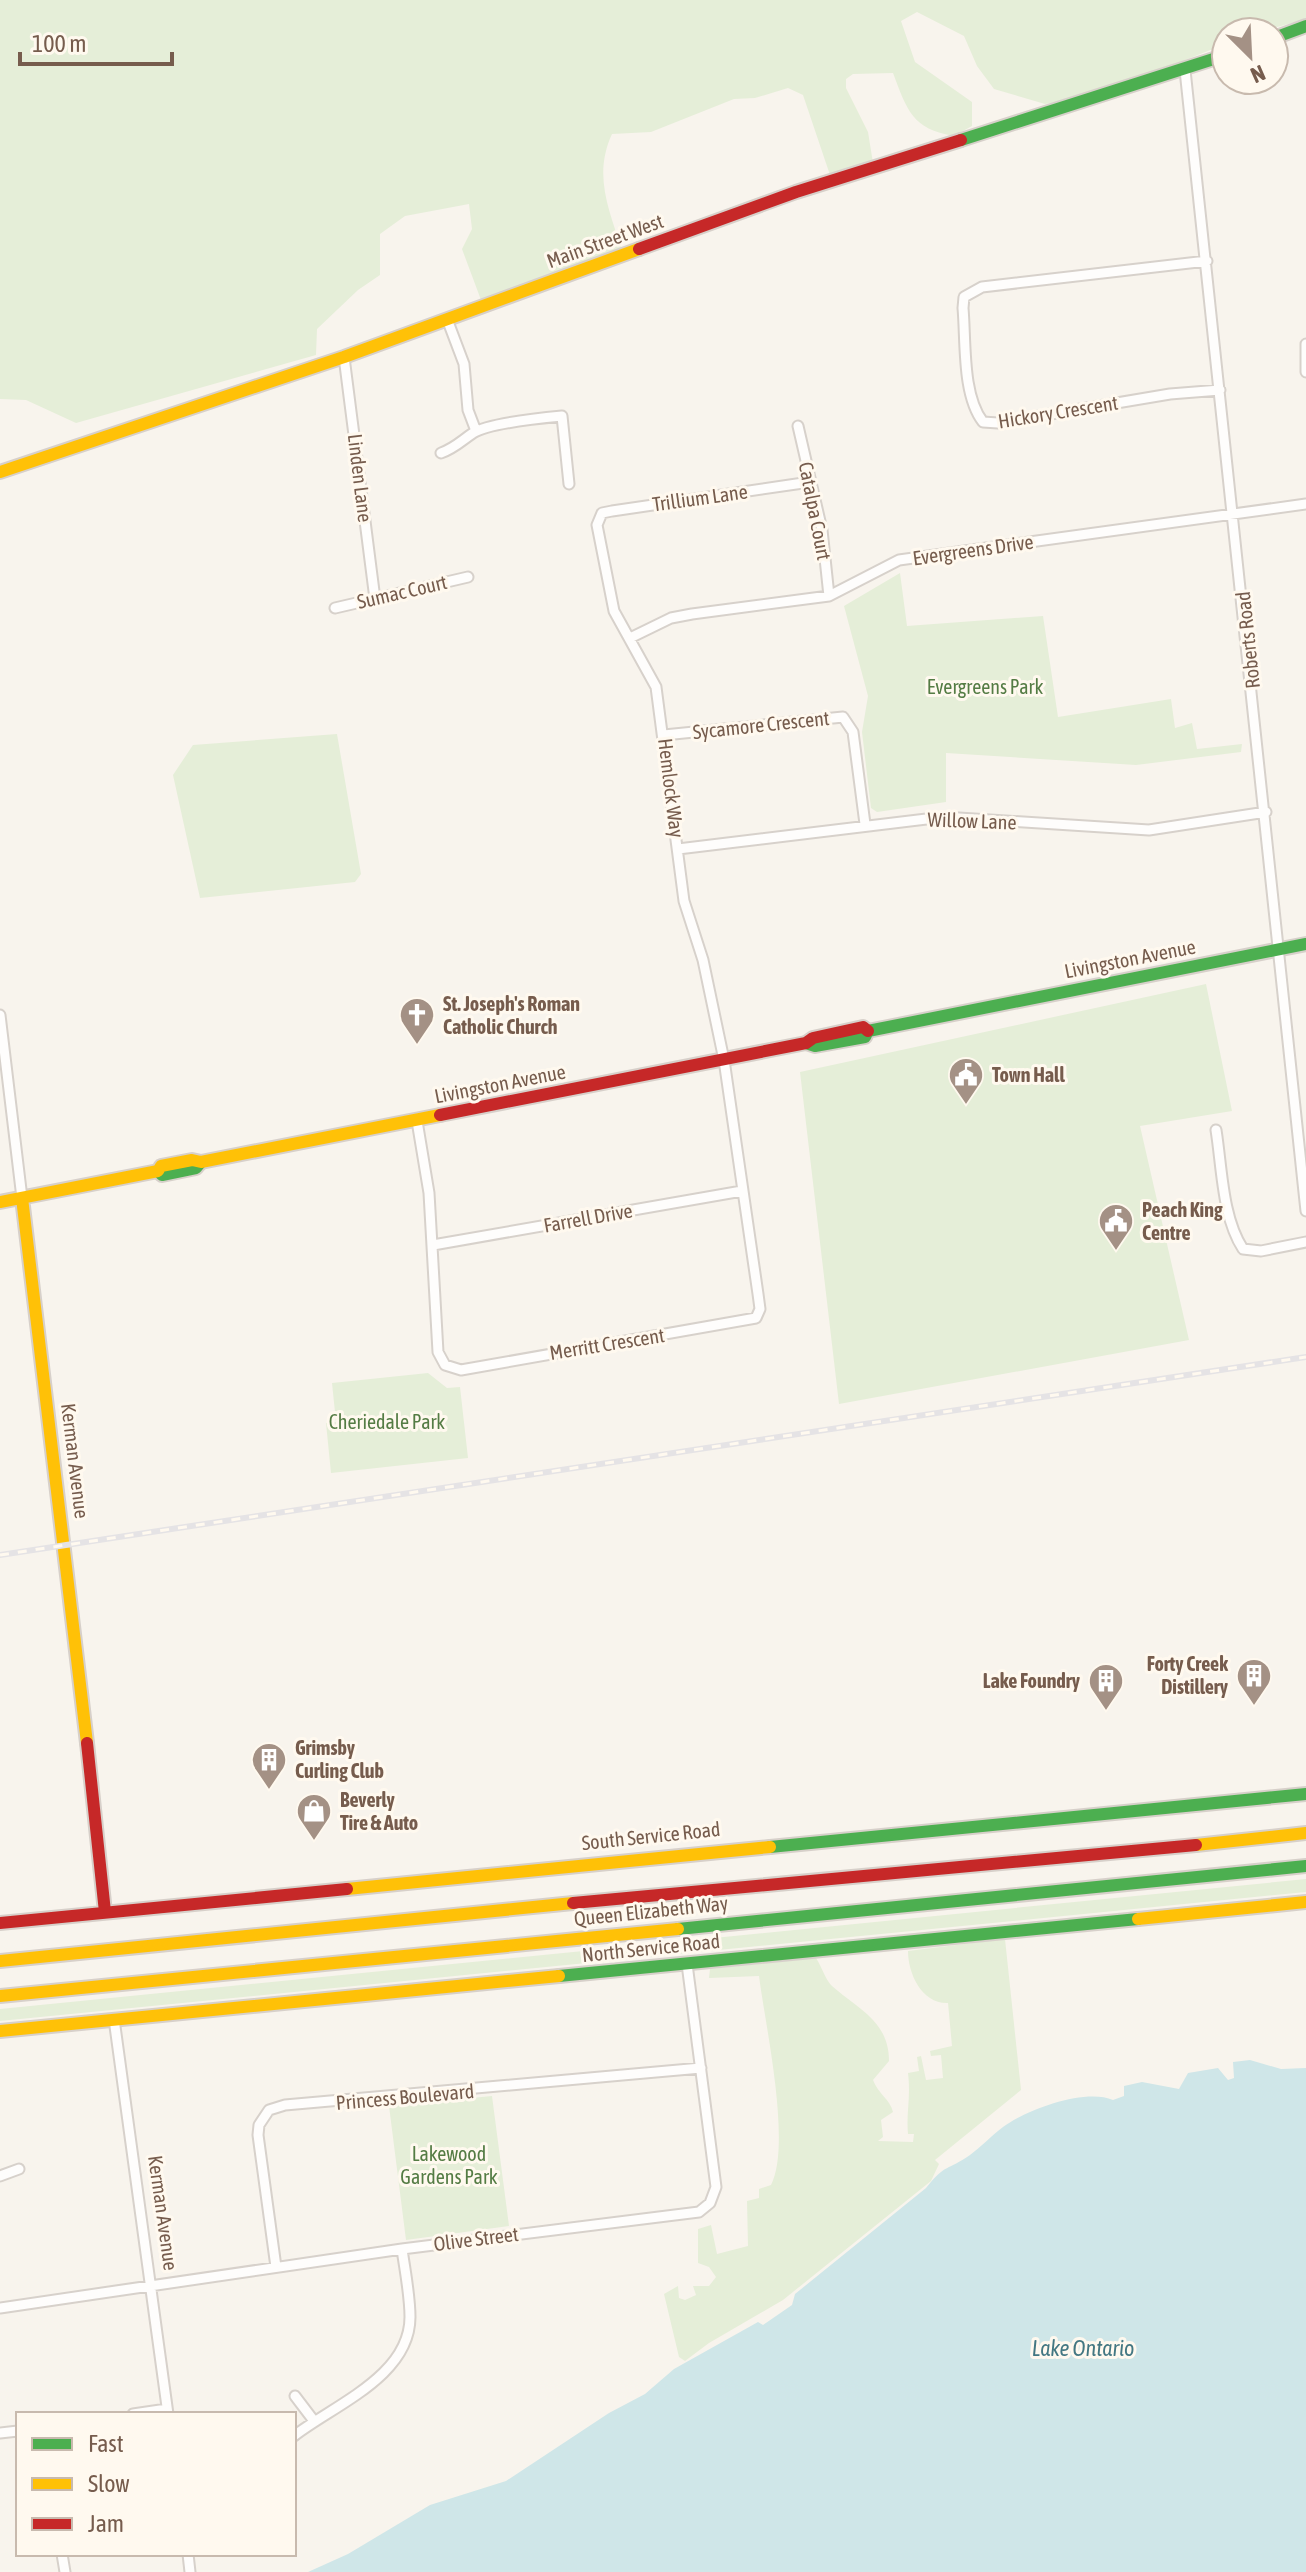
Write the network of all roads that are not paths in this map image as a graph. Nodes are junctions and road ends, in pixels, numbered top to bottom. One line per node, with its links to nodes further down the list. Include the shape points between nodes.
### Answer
1 (1210, 61): 2 (main road, Main Street West)
2 (1185, 70): 3 (street, Roberts Road); 4 (main road, Main Street West, via 796,192)
3 (1207, 261): 8 (street, Roberts Road); 8 (street, Hickory Crescent, via 970,292 963,308 971,389 976,414 983,422 998,423)
4 (447, 319): 6 (main road, Main Street West); 10 (street, via 464,364 468,410)
5 (1306, 344): 7 (street)
6 (344, 357): 12 (main road, Main Street West); 20 (street, Linden Lane)
7 (1306, 372)
8 (1220, 390): 16 (street, Roberts Road)
9 (798, 426): 13 (street, Catalpa Court)
10 (476, 431): 11 (street, via 459,447); 14 (street, via 562,416)
11 (441, 453)
12 (0, 472)
13 (810, 482): 17 (street, Trillium Lane, via 602,513); 19 (street, Catalpa Court)
14 (569, 484)
15 (1306, 504): 16 (street, Evergreens Drive)
16 (1233, 514): 19 (street, Evergreens Drive, via 899,560); 24 (street, Roberts Road)
17 (597, 525): 22 (street, Hemlock Way, via 614,611)
18 (468, 577): 20 (street, Sumac Court)
19 (829, 596): 22 (street, Evergreens Drive, via 671,618)
20 (375, 599): 21 (street, Sumac Court)
21 (335, 608)
22 (630, 638): 23 (street, Hemlock Way, via 656,687)
23 (664, 735): 25 (street, Sycamore Crescent, via 843,717 853,732); 26 (street, Hemlock Way)
24 (1266, 812): 25 (street, Willow Lane, via 1149,830 962,817); 28 (street, Roberts Road)
25 (865, 824): 26 (street, Willow Lane)
26 (678, 849): 30 (street, Hemlock Way, via 684,901 703,960)
27 (1306, 944): 28 (main road, Livingston Avenue)
28 (1280, 950): 30 (main road, Livingston Avenue, via 868,1031 863,1027); 36 (street, Roberts Road)
29 (0, 1015): 34 (street, Kerman Avenue)
30 (724, 1060): 31 (main road, Livingston Avenue); 33 (street, Merritt Crescent)
31 (417, 1121): 34 (main road, Livingston Avenue, via 181,1162); 38 (street, Merritt Crescent)
32 (1216, 1130): 37 (street, via 1230,1213 1243,1249)
33 (742, 1191): 38 (street, Farrell Drive); 38 (street, Merritt Crescent, via 760,1309 756,1318 746,1321 461,1370 445,1365 438,1352)
34 (22, 1198): 35 (main road, Livingston Avenue); 43 (main road, Kerman Avenue)
35 (0, 1202)
36 (1306, 1211)
37 (1306, 1242)
38 (433, 1245)
39 (1306, 1794): 43 (main road, South Service Road)
40 (1306, 1833): 45 (main road, Queen Elizabeth Way)
41 (1306, 1866): 47 (main road, Queen Elizabeth Way)
42 (1306, 1902): 46 (main road, North Service Road)
43 (105, 1912): 44 (main road, South Service Road)
44 (0, 1923)
45 (0, 1961)
46 (687, 1964): 48 (main road, North Service Road); 50 (street, Olive Street)
47 (0, 1996)
48 (114, 2019): 49 (main road, North Service Road); 55 (street, Kerman Avenue)
49 (0, 2031)
50 (701, 2068): 53 (street, Olive Street, via 716,2187 706,2208); 54 (street, Princess Boulevard, via 269,2110 258,2135)
51 (19, 2169): 52 (street)
52 (0, 2176)
53 (402, 2249): 54 (street, Olive Street); 59 (street, via 410,2316 400,2354 388,2370)
54 (276, 2267): 55 (street, Olive Street)
55 (153, 2285): 56 (street, Olive Street); 58 (street, Kerman Avenue)
56 (0, 2308)
57 (295, 2396): 59 (street)
58 (168, 2412)
59 (314, 2421): 60 (street)
60 (296, 2434)

